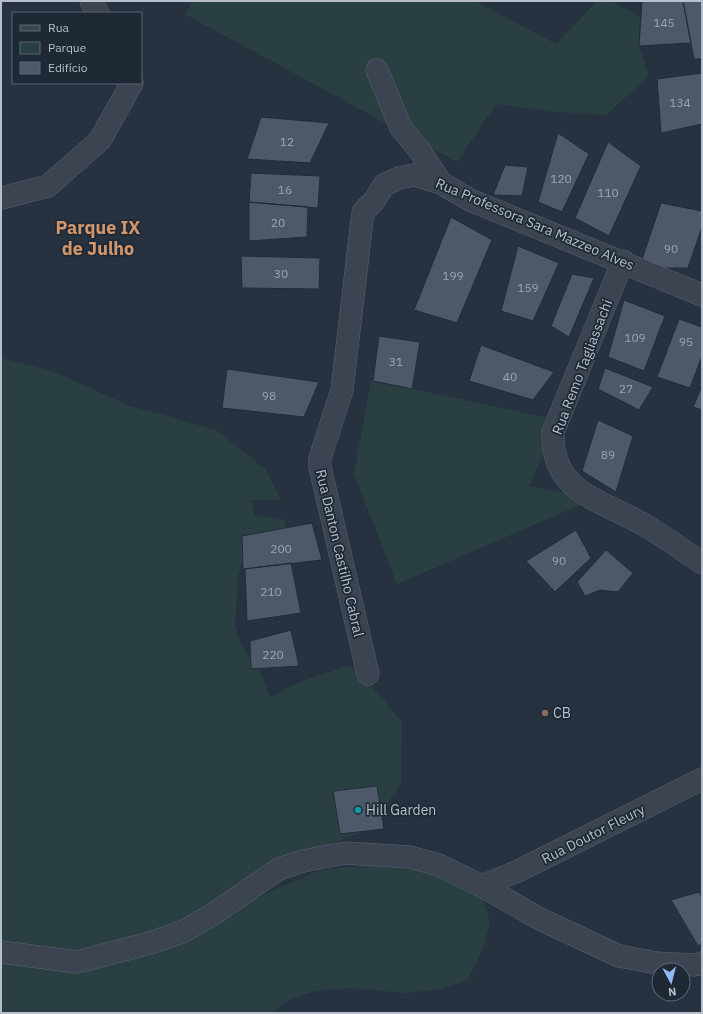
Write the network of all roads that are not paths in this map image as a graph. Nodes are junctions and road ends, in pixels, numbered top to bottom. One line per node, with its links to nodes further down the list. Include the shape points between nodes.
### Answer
1 (90, 1): 2 (street)
2 (97, 12)
3 (377, 70): 5 (street, via 401,128)
4 (131, 84): 6 (street, via 100,140 48,186)
5 (441, 183): 7 (street, Rua Professora Sara Mazzeo Alves, via 414,175 399,178 384,185); 8 (street, Rua Professora Sara Mazzeo Alves, via 470,200)
6 (1, 198)
7 (374, 201): 11 (street, Rua Danton Castilho Cabral, via 363,212 342,390 320,458)
8 (623, 261): 9 (street, Rua Professora Sara Mazzeo Alves); 10 (street, Rua Remo Tagliassachi, via 554,432 556,461 582,494 607,504 647,526)
9 (702, 295)
10 (702, 563)
11 (368, 674)
12 (702, 779): 13 (street, Rua Doutor Fleury, via 518,871)
13 (482, 886): 14 (street, via 439,866 410,857 345,853 303,861 279,869 212,915 182,932 150,943 77,962); 15 (street, via 538,918 619,956 657,963)
14 (1, 952)
15 (702, 963)

